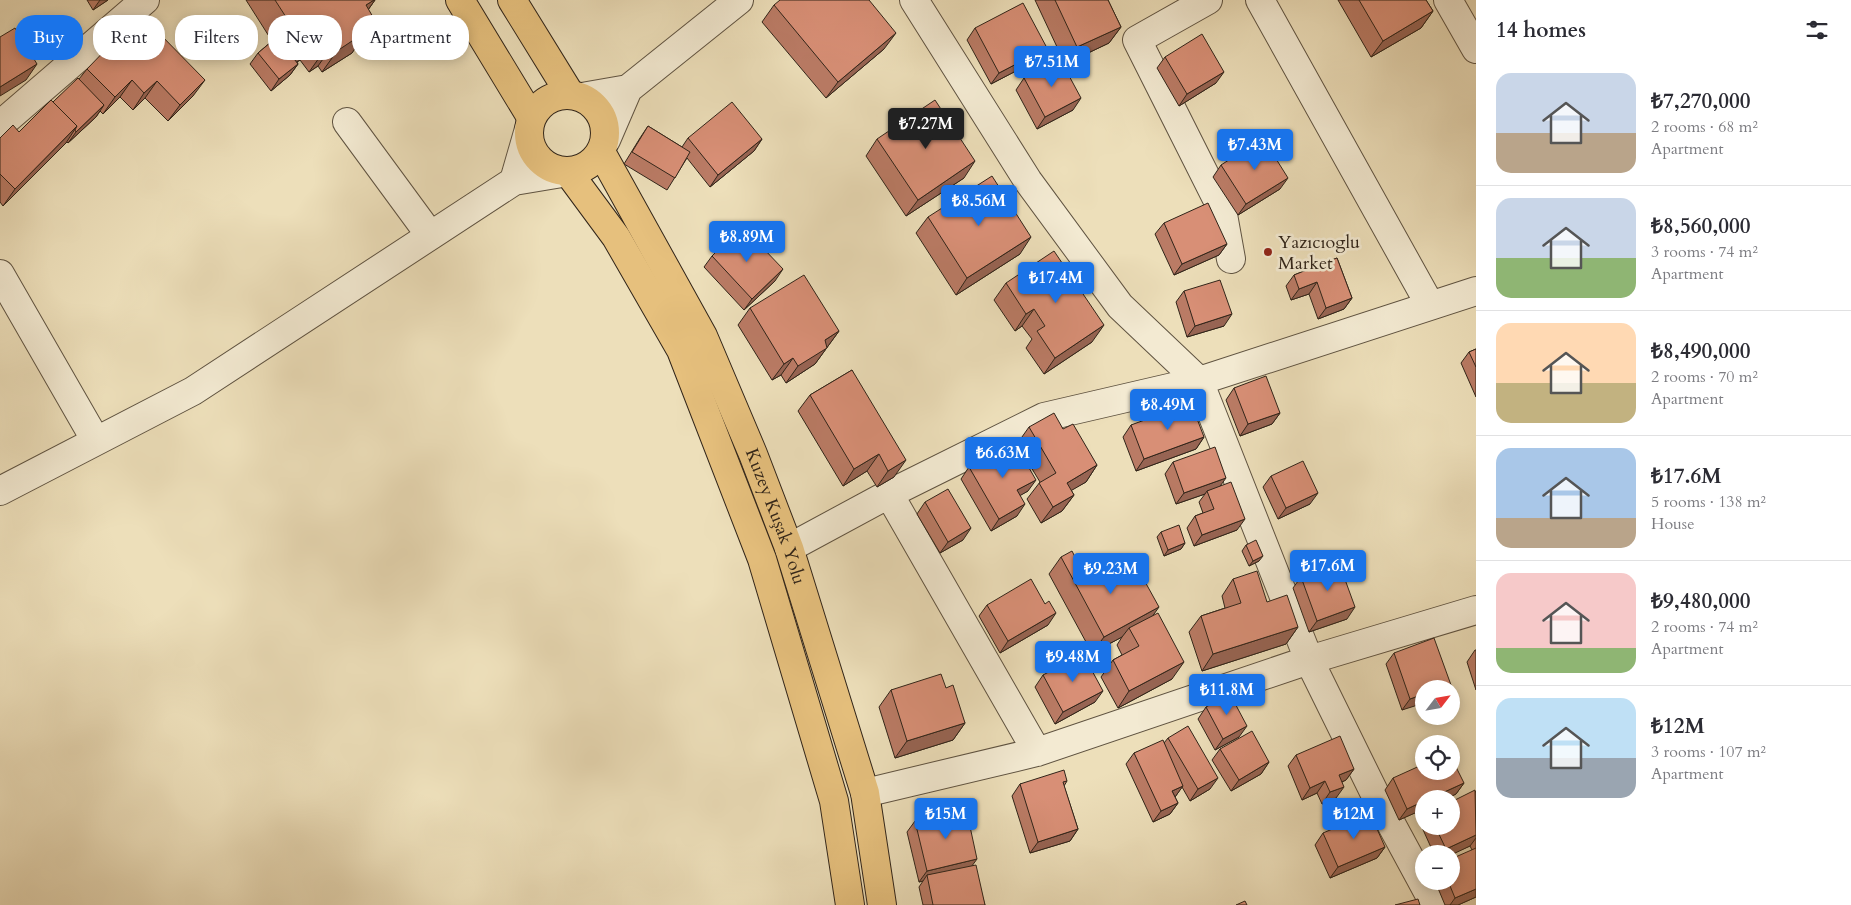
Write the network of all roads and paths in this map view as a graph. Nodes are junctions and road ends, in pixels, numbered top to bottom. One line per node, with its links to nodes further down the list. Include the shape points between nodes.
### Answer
1 (145, 0): 14 (street)
2 (460, 0): 13 (main road)
3 (512, 0): 11 (main road)
4 (740, 0): 10 (street)
5 (914, 0): 24 (street, via 1028,181 1120,306)
6 (1208, 0): 20 (street, via 1138,40 1222,209)
7 (1260, 0): 23 (street)
8 (1448, 0): 9 (street)
9 (1476, 49)
10 (628, 89): 11 (street); 15 (street)
11 (576, 95): 13 (main road, via 547,99 538,107); 15 (main road, via 592,103 601,114 606,126)
12 (347, 122): 19 (street)
13 (530, 123): 16 (main road, via 529,141 534,152 554,169); 17 (street)
14 (0, 125)
15 (603, 146): 16 (main road, via 592,162); 28 (main road, Kuzey Kuşak Yolu, via 702,336)
16 (568, 172): 17 (street); 18 (main road, Kuzey Kuşak Yolu)
17 (514, 181): 18 (street, via 549,183); 19 (street)
18 (588, 199): 33 (main road, Kuzey Kuşak Yolu, via 616,237 681,350 762,559 834,801)
19 (430, 235): 25 (street, via 193,392)
20 (1231, 260)
21 (0, 274): 25 (street)
22 (1476, 291): 23 (street)
23 (1430, 305): 24 (street)
24 (1199, 381): 27 (street, via 1044,416); 30 (street)
25 (96, 442): 26 (street)
26 (0, 491)
27 (889, 494): 28 (street); 31 (street)
28 (789, 548): 32 (main road, Kuzey Kuşak Yolu)
29 (1476, 610): 30 (street)
30 (1309, 660): 31 (street); 35 (street, via 1375,794)
31 (1037, 752): 32 (street)
32 (865, 794): 34 (main road, Kuzey Kuşak Yolu)
33 (850, 905)
34 (882, 905)
35 (1435, 905)

